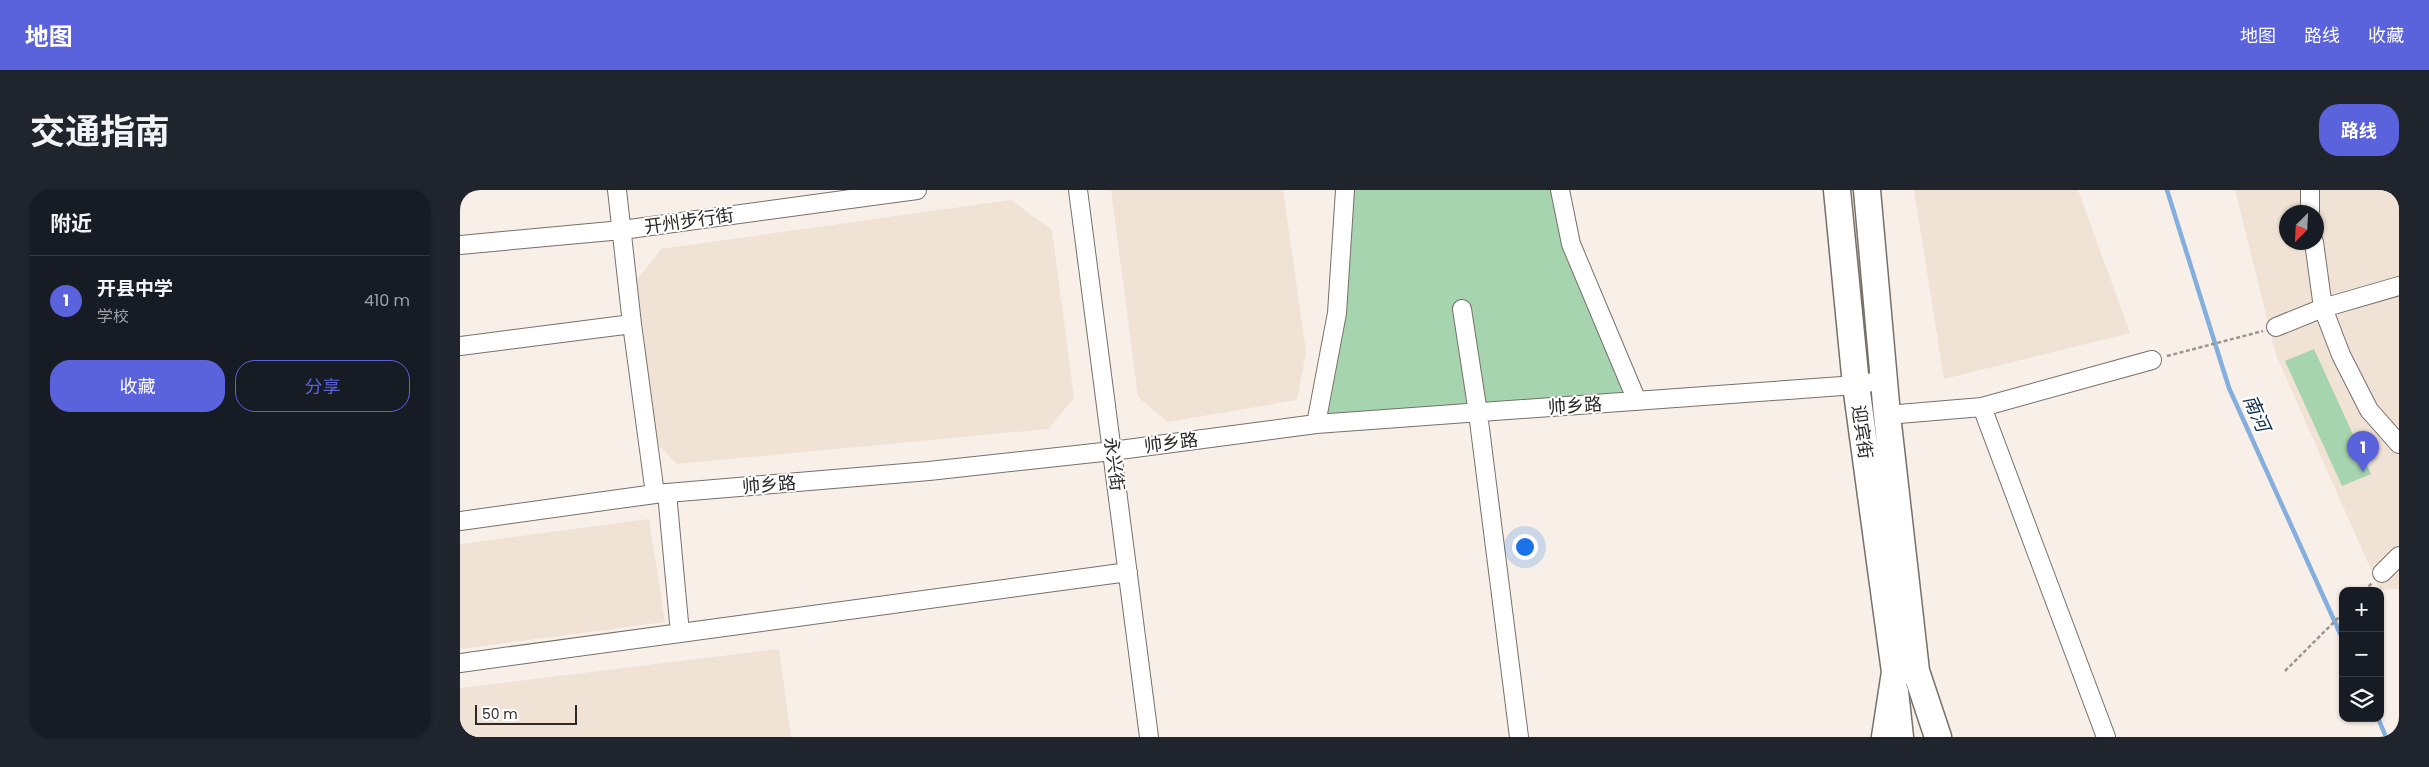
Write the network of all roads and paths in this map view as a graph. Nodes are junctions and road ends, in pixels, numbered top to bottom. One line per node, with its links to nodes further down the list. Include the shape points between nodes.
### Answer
1 (617, 190): 10 (street)
2 (917, 190): 10 (street, 开州步行街)
3 (1078, 190): 28 (street, 永兴街)
4 (1345, 190): 26 (street, via 1337,313)
5 (1560, 190): 22 (street, via 1571,244)
6 (1837, 190): 21 (highway, 迎宾街)
7 (1867, 190): 20 (highway, 迎宾街)
8 (2310, 190): 9 (street)
9 (2310, 205)
10 (622, 230): 11 (street, 开州步行街); 16 (street)
11 (460, 245)
12 (2315, 250): 14 (street)
13 (2399, 286): 14 (street)
14 (2323, 308): 17 (street); 27 (street, via 2341,354 2369,410)
15 (1462, 309): 24 (street)
16 (632, 324): 18 (street); 29 (street)
17 (2276, 327): 19 (path)
18 (460, 346)
19 (2152, 360): 23 (street)
20 (1884, 380): 21 (street, 帅乡路); 25 (highway, 迎宾街)
21 (1856, 385): 22 (street, 帅乡路); 37 (highway, 迎宾街)
22 (1637, 401): 24 (street, 帅乡路)
23 (1982, 406): 25 (street); 44 (street)
24 (1478, 413): 26 (street, 帅乡路); 41 (street)
25 (1888, 415): 37 (highway, 迎宾街)
26 (1316, 424): 28 (street, 帅乡路)
27 (2399, 444)
28 (1112, 451): 29 (street, 帅乡路, via 929,471); 32 (street, 永兴街)
29 (661, 494): 30 (street, 帅乡路); 35 (street)
30 (460, 521)
31 (2399, 556): 33 (street)
32 (1128, 572): 35 (street); 40 (street, 永兴街)
33 (2382, 573)
34 (2339, 617): 38 (path)
35 (680, 633): 36 (street)
36 (460, 663)
37 (1906, 672): 39 (highway); 42 (main road); 43 (highway)
38 (2285, 672)
39 (1890, 736)
40 (1149, 737)
41 (1519, 737)
42 (1924, 737)
43 (1938, 737)
44 (2106, 737)

